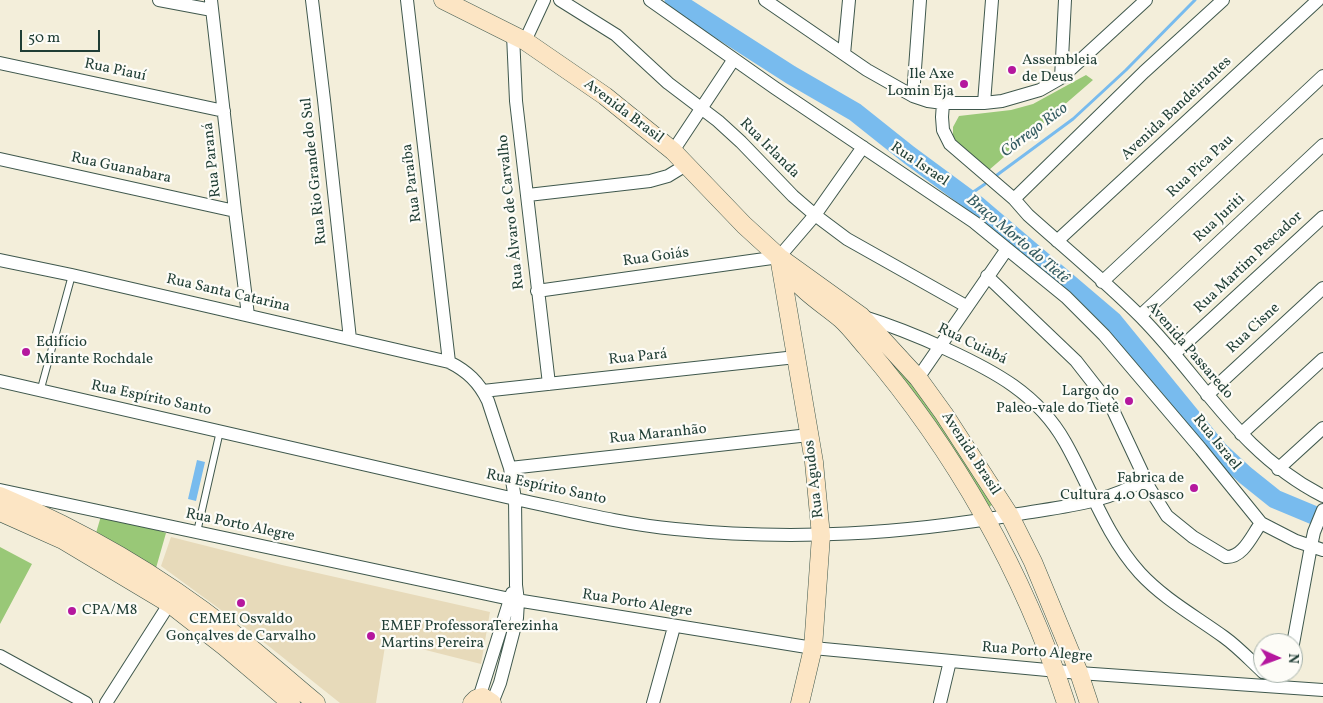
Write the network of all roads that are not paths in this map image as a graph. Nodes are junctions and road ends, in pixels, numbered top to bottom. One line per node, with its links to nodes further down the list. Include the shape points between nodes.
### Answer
1 (159, 0): 16 (street)
2 (312, 0): 54 (street, Rua Rio Grande do Sul)
3 (407, 0): 59 (street, Rua Paraíba)
4 (444, 0): 18 (main road, Avenida Brasil)
5 (544, 0): 18 (street)
6 (560, 0): 27 (street, Rua Irlanda, via 616,35 668,83)
7 (650, 0): 20 (street, Rua Israel)
8 (765, 0): 17 (street)
9 (849, 0): 19 (street)
10 (920, 0): 24 (street)
11 (992, 0): 26 (street)
12 (1064, 0): 23 (street)
13 (1223, 0): 35 (street)
14 (1318, 0): 39 (street, Avenida Bandeirantes)
15 (1140, 3): 23 (street)
16 (212, 5): 28 (street, Rua Paraná)
17 (779, 5): 19 (street)
18 (519, 38): 31 (main road, Avenida Brasil, via 605,96); 34 (street, Rua Álvaro de Carvalho, via 516,101)
19 (844, 54): 24 (street)
20 (734, 60): 27 (street); 30 (street, Rua Israel)
21 (0, 62): 28 (street, Rua Piauí)
22 (1323, 76): 45 (street, Rua Pica Pau)
23 (1061, 78): 26 (street, via 1040,90)
24 (913, 96): 25 (street)
25 (943, 103): 26 (street); 35 (street, Avenida Passaredo, via 943,130 950,144)
26 (984, 103)
27 (701, 108): 31 (street); 37 (street, Rua Irlanda, via 732,133)
28 (224, 111): 36 (street, Rua Paraná)
29 (1323, 145): 53 (street, Rua Juriti)
30 (863, 147): 37 (street); 40 (street, Rua Israel, via 974,222)
31 (674, 151): 33 (main road, Avenida Brasil)
32 (0, 159): 36 (street, Rua Guanabara)
33 (686, 165): 34 (street, via 668,176 650,181); 41 (main road, Avenida Brasil)
34 (528, 195): 48 (street, Rua Álvaro de Carvalho)
35 (1014, 199): 39 (street, Avenida Passaredo)
36 (234, 211): 51 (street, Rua Paraná)
37 (815, 215): 41 (street); 50 (street, Rua Irlanda, via 846,239)
38 (1323, 217): 56 (street, Rua Martim Pescador)
39 (1056, 241): 45 (street, Avenida Passaredo)
40 (1007, 249): 44 (street); 82 (street, Rua Israel, via 1066,297 1104,335)
41 (779, 256): 47 (main road, Avenida Brasil); 48 (street, Rua Goiás); 49 (main road, Rua Agudos); 52 (main road, Avenida Brasil)
42 (0, 260): 43 (street, Rua Santa Catarina)
43 (72, 274): 51 (street, Rua Santa Catarina); 64 (lane)
44 (987, 276): 50 (street); 72 (street, via 1089,376 1112,408)
45 (1102, 282): 53 (street, Avenida Passaredo)
46 (1323, 288): 65 (street, Rua Cisne)
47 (806, 291): 49 (main road, via 795,291); 81 (main road, Avenida Brasil, via 842,320 886,370 946,454)
48 (537, 292): 62 (street, Rua Álvaro de Carvalho)
49 (786, 297): 57 (main road, Rua Agudos)
50 (966, 306): 55 (street)
51 (248, 316): 54 (street, Rua Santa Catarina)
52 (861, 316): 55 (street, Rua Cuiabá); 60 (main road, Avenida Brasil)
53 (1140, 316): 56 (street, Avenida Passaredo)
54 (350, 339): 59 (street, Rua Santa Catarina)
55 (940, 346): 60 (street); 77 (street, Rua Cuiabá, via 988,369 1036,404 1059,431)
56 (1174, 354): 65 (street, Avenida Passaredo)
57 (796, 357): 62 (street, Rua Pará); 69 (main road, Rua Agudos)
58 (1323, 358): 68 (street)
59 (449, 362): 63 (street, Rua Santa Catarina, via 468,373)
60 (918, 378): 80 (main road, Avenida Brasil)
61 (0, 382): 64 (street, Rua Espírito Santo)
62 (549, 384): 63 (street, Rua Pará)
63 (483, 391): 70 (street)
64 (40, 392): 67 (street, Rua Espírito Santo)
65 (1207, 395): 68 (street, Avenida Passaredo)
66 (1323, 428): 71 (street)
67 (220, 431): 76 (street, Rua Espírito Santo); 83 (lane)
68 (1241, 434): 71 (street, Avenida Passaredo)
69 (809, 435): 70 (street, Rua Maranhão); 84 (main road, Rua Agudos)
70 (510, 468): 76 (street)
71 (1278, 469): 75 (street, Avenida Passaredo)
72 (1143, 481): 77 (street, Rua Espírito Santo); 82 (street, via 1167,516 1226,557 1239,554)
73 (0, 490): 83 (street, Rua Porto Alegre)
74 (0, 496): 86 (main road, via 85,536 150,574)
75 (1323, 496)
76 (515, 499): 84 (street, Rua Espírito Santo, via 674,529); 87 (street)
77 (1094, 502): 80 (street, Rua Espírito Santo); 93 (street, Rua Cuiabá, via 1112,537 1140,572 1162,594 1226,638)
78 (1323, 510): 85 (street)
79 (0, 512): 86 (main road, via 63,540)
80 (1010, 516): 81 (street, Rua Espírito Santo); 95 (main road, Avenida Brasil, via 1033,562)
81 (988, 521): 84 (street, Rua Espírito Santo); 94 (main road, Avenida Brasil, via 1014,571)
82 (1260, 523): 85 (street, via 1296,541)
83 (197, 533): 87 (street, Rua Porto Alegre)
84 (821, 536): 90 (main road, Rua Agudos)
85 (1315, 545): 89 (street)
86 (173, 598): 103 (street); 104 (main road); 105 (main road, via 228,629)
87 (514, 600): 88 (street, Rua Porto Alegre); 101 (street, via 515,628 500,683)
88 (674, 627): 90 (street, Rua Porto Alegre); 106 (street)
89 (1295, 633)
90 (813, 648): 92 (street, Rua Porto Alegre); 107 (main road, Rua Agudos)
91 (0, 656): 102 (street)
92 (950, 661): 94 (street, Rua Porto Alegre); 108 (street)
93 (1253, 664)
94 (1055, 670): 95 (street, Rua Porto Alegre); 100 (main road, Avenida Brasil)
95 (1079, 673): 98 (street, Rua Porto Alegre); 109 (main road, Avenida Brasil)
96 (1277, 683): 98 (street, Rua Cuiabá)
97 (1283, 683): 98 (street)
98 (1281, 686): 99 (street)
99 (1323, 690)
100 (1064, 701)
101 (484, 702)
102 (86, 703)
103 (106, 703)
104 (291, 703)
105 (316, 703)
106 (652, 703)
107 (800, 703)
108 (940, 703)
109 (1089, 703)

